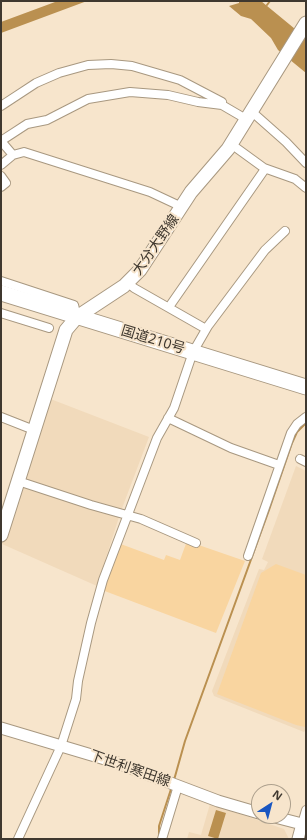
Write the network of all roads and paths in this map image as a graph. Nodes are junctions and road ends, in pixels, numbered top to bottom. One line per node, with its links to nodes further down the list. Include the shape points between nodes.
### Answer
1 (306, 23): 4 (main road, 大分大野線)
2 (1, 106): 3 (street, via 36,83 59,73 88,65 111,64 146,69 180,80)
3 (230, 109): 4 (street); 5 (street, via 219,104 168,95 137,92 116,94 88,99 47,120 26,124)
4 (249, 115): 6 (main road, 大分大野線); 8 (street, via 286,142)
5 (1, 141): 7 (street)
6 (231, 144): 10 (street); 14 (main road, 大分大野線)
7 (13, 155): 9 (street); 14 (street, via 27,152 150,192)
8 (306, 163)
9 (1, 165)
10 (265, 168): 13 (street, via 295,179); 20 (street)
11 (1, 176): 12 (street, via 6,183)
12 (1, 187)
13 (306, 188)
14 (182, 206): 17 (main road, 大分大野線, via 140,270)
15 (285, 231): 24 (street, via 265,250)
16 (1, 281): 22 (street, via 74,305)
17 (128, 282): 20 (street); 22 (main road, 大分大野線)
18 (1, 293): 22 (highway, 国道210号)
19 (1, 302): 22 (highway, 国道210号)
20 (169, 307): 24 (street)
21 (1, 313): 23 (street)
22 (74, 320): 25 (highway, 国道210号); 31 (main road, via 66,330)
23 (49, 328)
24 (206, 329): 25 (street)
25 (191, 356): 26 (highway, 国道210号); 27 (highway, 国道210号); 30 (street, via 174,408)
26 (306, 388)
27 (306, 397)
28 (1, 417): 31 (street)
29 (306, 417): 32 (street, via 294,428)
30 (168, 418): 32 (street, via 231,448); 34 (street, via 157,438)
31 (34, 430): 33 (main road)
32 (279, 465): 37 (street)
33 (18, 481): 34 (street); 35 (main road)
34 (126, 515): 36 (street); 39 (street, via 102,586 78,681 76,699)
35 (1, 535)
36 (196, 543)
37 (248, 556)
38 (1, 728): 39 (main road, 下世利寒田線)
39 (61, 746): 40 (main road, 下世利寒田線, via 115,762); 45 (street)
40 (178, 786): 42 (main road, 下世利寒田線); 46 (street)
41 (306, 810): 44 (street)
42 (251, 811)
43 (291, 821): 44 (main road)
44 (304, 824): 47 (main road)
45 (18, 839)
46 (162, 839)
47 (298, 839)

